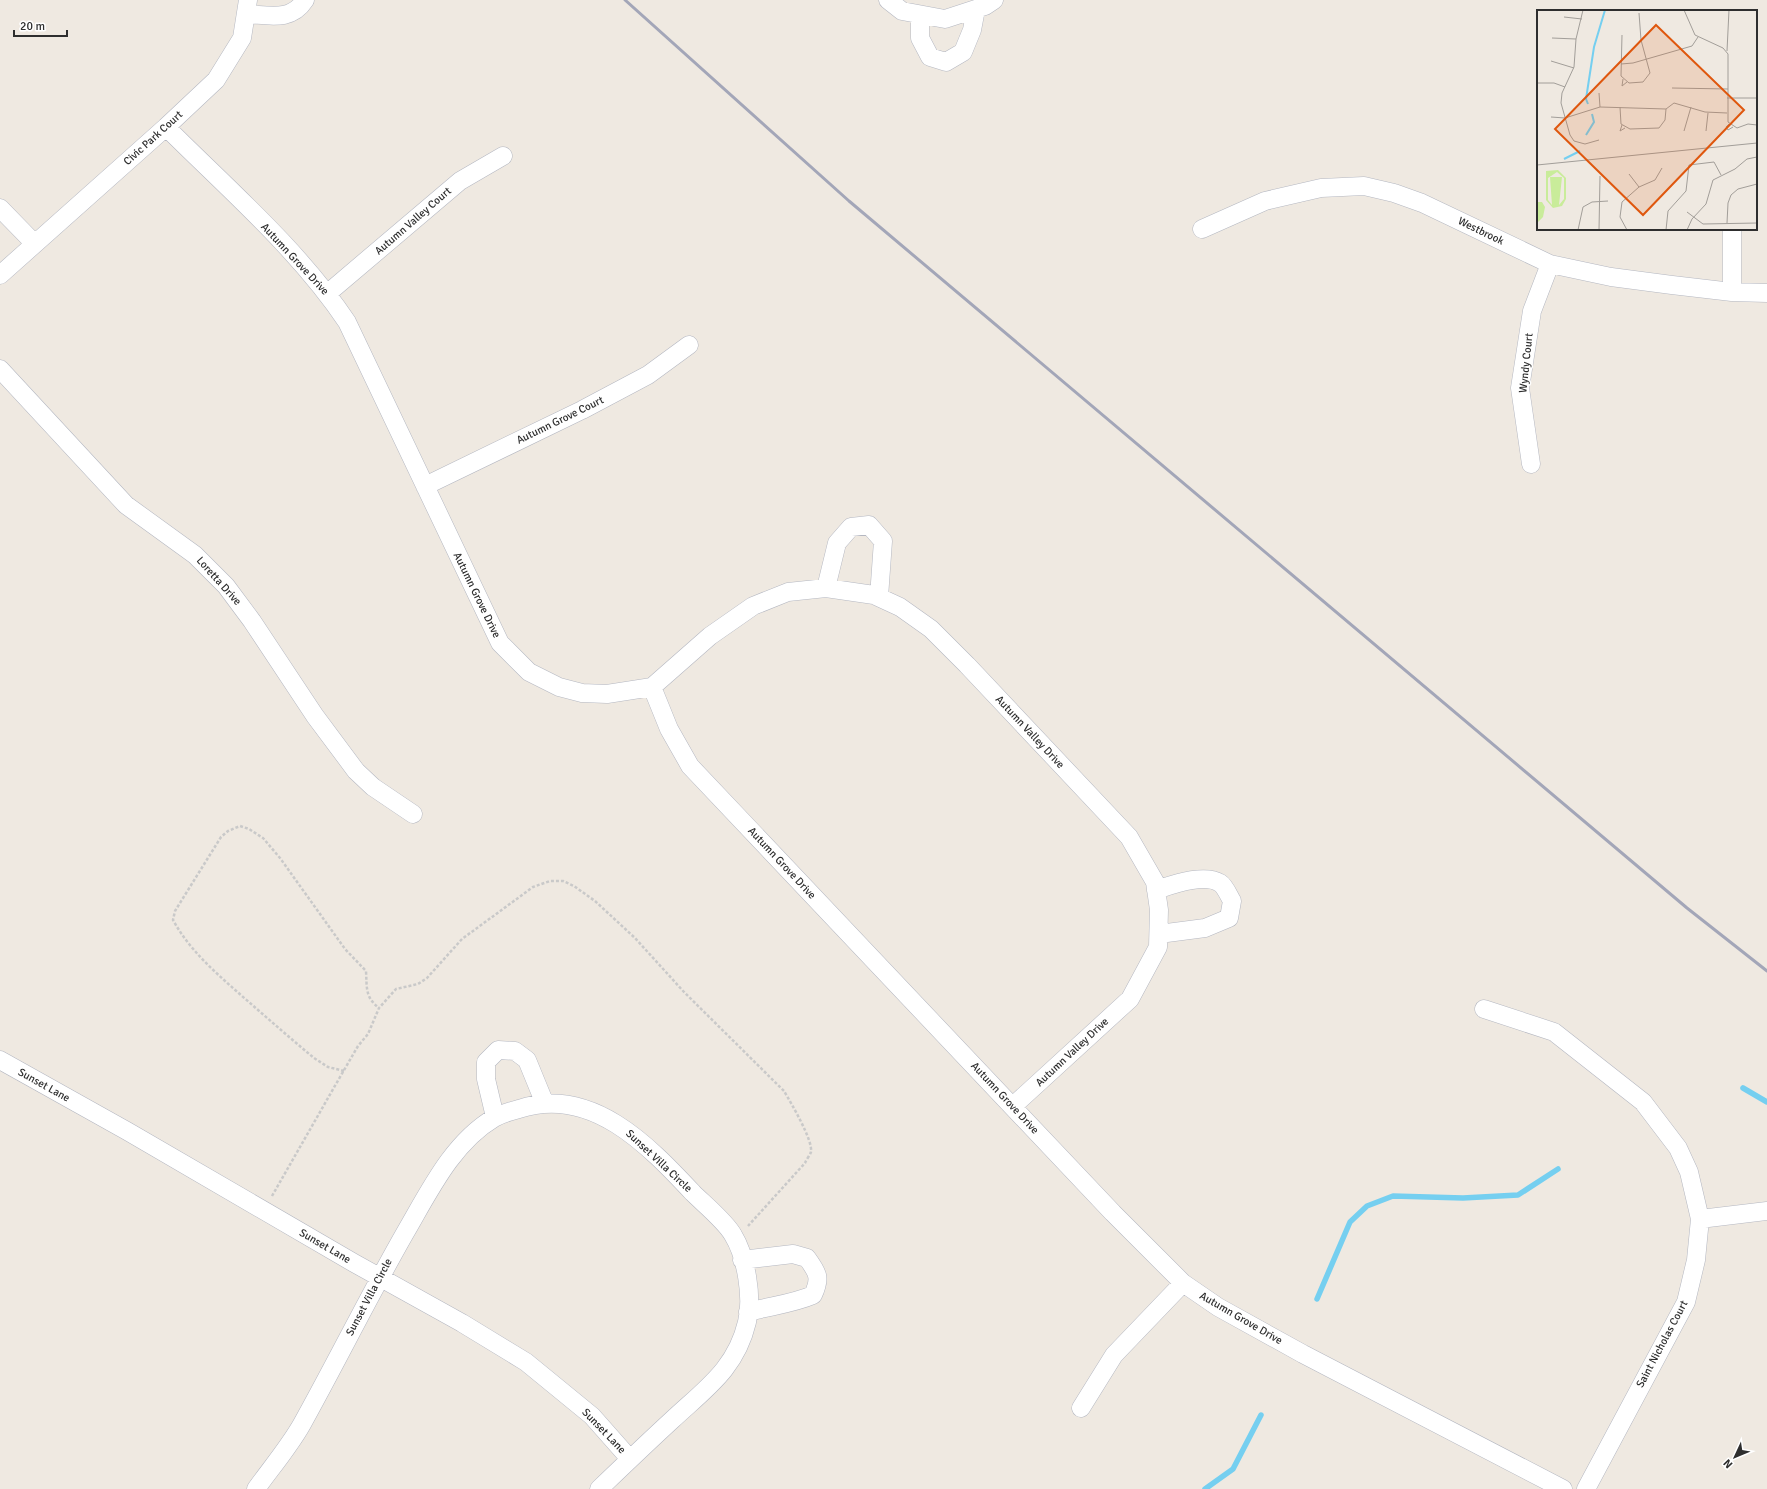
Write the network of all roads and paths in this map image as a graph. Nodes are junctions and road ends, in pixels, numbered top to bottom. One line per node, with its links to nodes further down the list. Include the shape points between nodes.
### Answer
1 (305, 0): 4 (street, Civic Park Court, via 300,9 284,16)
2 (888, 0): 6 (street, via 902,11)
3 (994, 0): 5 (street)
4 (247, 7): 7 (street, Civic Park Court, via 242,38 216,80)
5 (976, 9): 6 (street, via 945,19); 6 (street, via 972,30 963,52 946,62 930,57 920,38)
6 (920, 14)
7 (166, 127): 12 (street, Civic Park Court); 16 (street, Autumn Grove Drive, via 301,262)
8 (503, 156): 16 (street, Autumn Valley Court, via 460,181)
9 (0, 208): 12 (street)
10 (1202, 229): 13 (street, Westbrook, via 1278,197 1321,188 1364,186 1422,203)
11 (1732, 230): 15 (street)
12 (34, 243): 14 (street, Civic Park Court)
13 (1550, 264): 15 (street, Westbrook, via 1611,277); 20 (street, Wyndy Court, via 1532,311 1520,388)
14 (0, 275)
15 (1732, 292): 17 (street, Westbrook)
16 (328, 293): 21 (street, Autumn Grove Drive, via 347,322)
17 (1767, 293)
18 (689, 345): 21 (street, Autumn Grove Court, via 642,378)
19 (0, 368): 25 (street, Loretta Drive, via 126,505 195,555 226,586 356,771 373,787)
20 (1531, 464)
21 (425, 486): 24 (street, Autumn Grove Drive, via 500,643 529,672 559,687 582,694 607,694)
22 (826, 588): 23 (street, Autumn Valley Drive); 23 (street, via 837,543 851,527 870,525 882,541); 24 (street, Autumn Valley Drive, via 788,592 753,606 710,636)
23 (879, 597): 26 (street, Autumn Valley Drive, via 900,607 931,629 967,665 1129,837 1155,882)
24 (652, 687): 33 (street, Autumn Grove Drive, via 669,728 690,766)
25 (413, 814)
26 (1156, 890): 27 (street, Autumn Valley Drive, via 1159,910); 27 (street, via 1173,884 1205,879 1220,883 1232,901 1229,918 1204,928)
27 (1158, 934): 33 (street, Autumn Valley Drive, via 1158,947 1130,999)
28 (380, 1008): 31 (path, via 368,1034); 31 (path, via 368,996 366,971 345,949 263,838 240,826 221,837 172,920 198,957 218,975 314,1058 328,1067); 38 (path, via 396,989 418,984 427,978 462,939 533,887 550,881 563,881 574,886 595,901 635,938 684,992 784,1091 810,1142 811,1152 805,1163)
29 (1484, 1009): 37 (street, Saint Nicholas Court, via 1554,1032 1643,1102 1678,1148 1689,1172)
30 (0, 1060): 35 (street, Sunset Lane)
31 (344, 1070): 35 (path)
32 (545, 1104): 34 (street, Sunset Villa Circle, via 536,1103); 34 (street, via 527,1060 515,1051 498,1050 486,1062 486,1079); 38 (street, Sunset Villa Circle, via 580,1107 623,1127 681,1179)
33 (1013, 1106): 41 (street, Autumn Grove Drive)
34 (495, 1117): 40 (street, Sunset Villa Circle, via 467,1138 437,1178)
35 (264, 1211): 40 (street, Sunset Lane)
36 (1767, 1211): 37 (street)
37 (1700, 1219): 48 (street, Saint Nicholas Court, via 1696,1260 1686,1302)
38 (735, 1239): 39 (street, Sunset Villa Circle)
39 (742, 1260): 42 (street, Sunset Villa Circle, via 750,1290); 42 (street, via 793,1254 807,1258 817,1272 818,1278 813,1295 795,1302)
40 (380, 1276): 44 (street, Sunset Lane, via 526,1362 592,1416); 45 (street, Sunset Villa Circle, via 300,1426)
41 (1183, 1283): 43 (street, via 1114,1355); 47 (street, Autumn Grove Drive, via 1218,1307 1303,1354)
42 (748, 1312): 44 (street, Sunset Villa Circle, via 748,1322 734,1357 714,1383)
43 (1081, 1408)
44 (630, 1459): 46 (street, Sunset Villa Circle)
45 (256, 1489)
46 (599, 1489)
47 (1563, 1489)
48 (1586, 1489)

